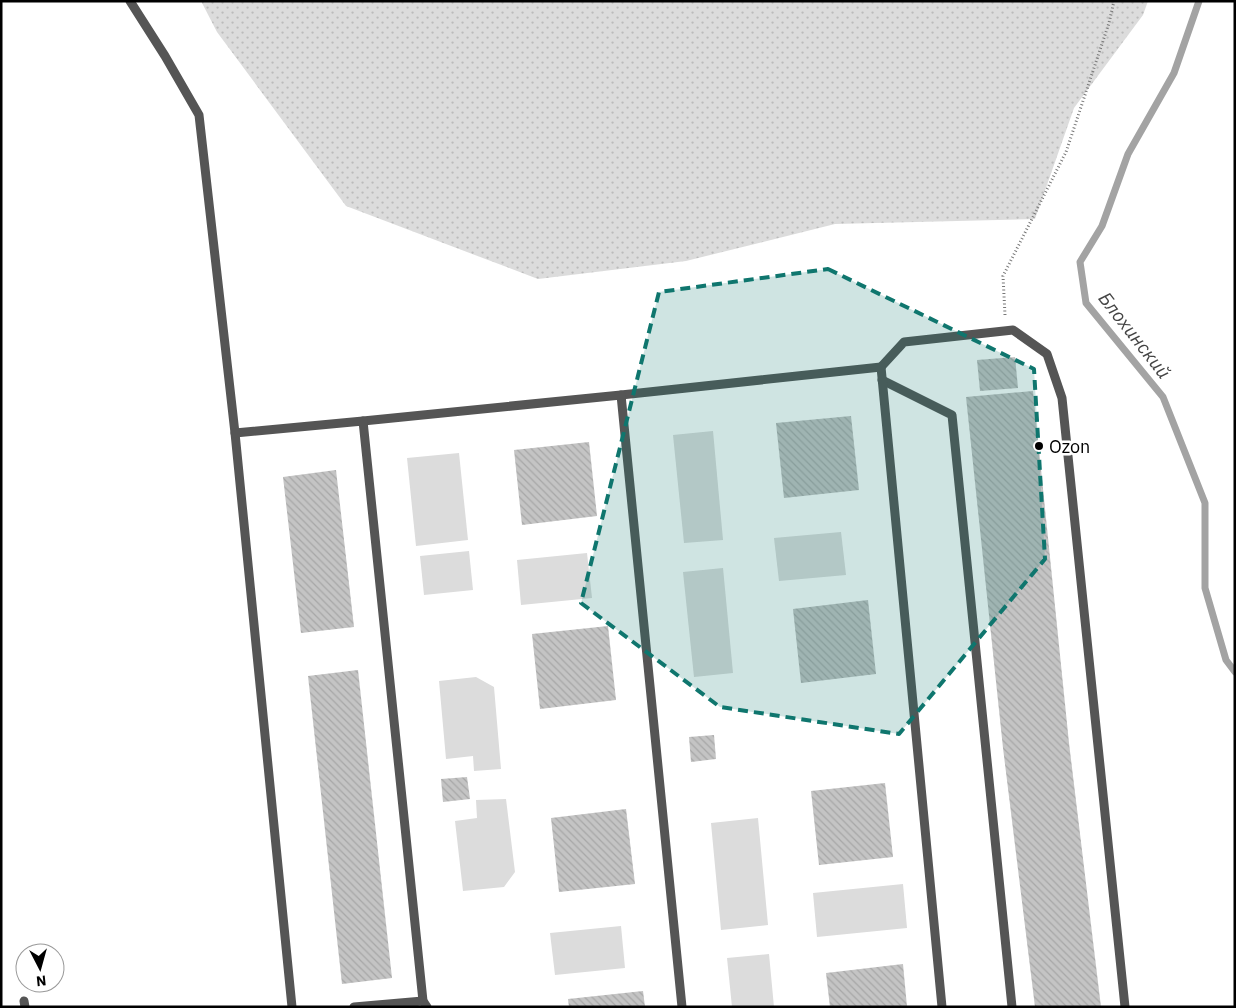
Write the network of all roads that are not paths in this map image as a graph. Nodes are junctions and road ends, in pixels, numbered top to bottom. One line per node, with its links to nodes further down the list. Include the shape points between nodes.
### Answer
1 (130, 1): 6 (lane, via 199,115)
2 (881, 367): 3 (lane); 4 (lane); 13 (lane, via 904,342 1013,330 1048,354 1062,398)
3 (882, 380): 11 (lane); 12 (lane, via 952,415)
4 (621, 395): 5 (lane); 10 (lane)
5 (363, 420): 6 (lane); 7 (lane)
6 (235, 433): 8 (lane)
7 (425, 1004): 9 (lane)
8 (292, 1007)
9 (354, 1007)
10 (682, 1007)
11 (942, 1007)
12 (1012, 1007)
13 (1125, 1007)

